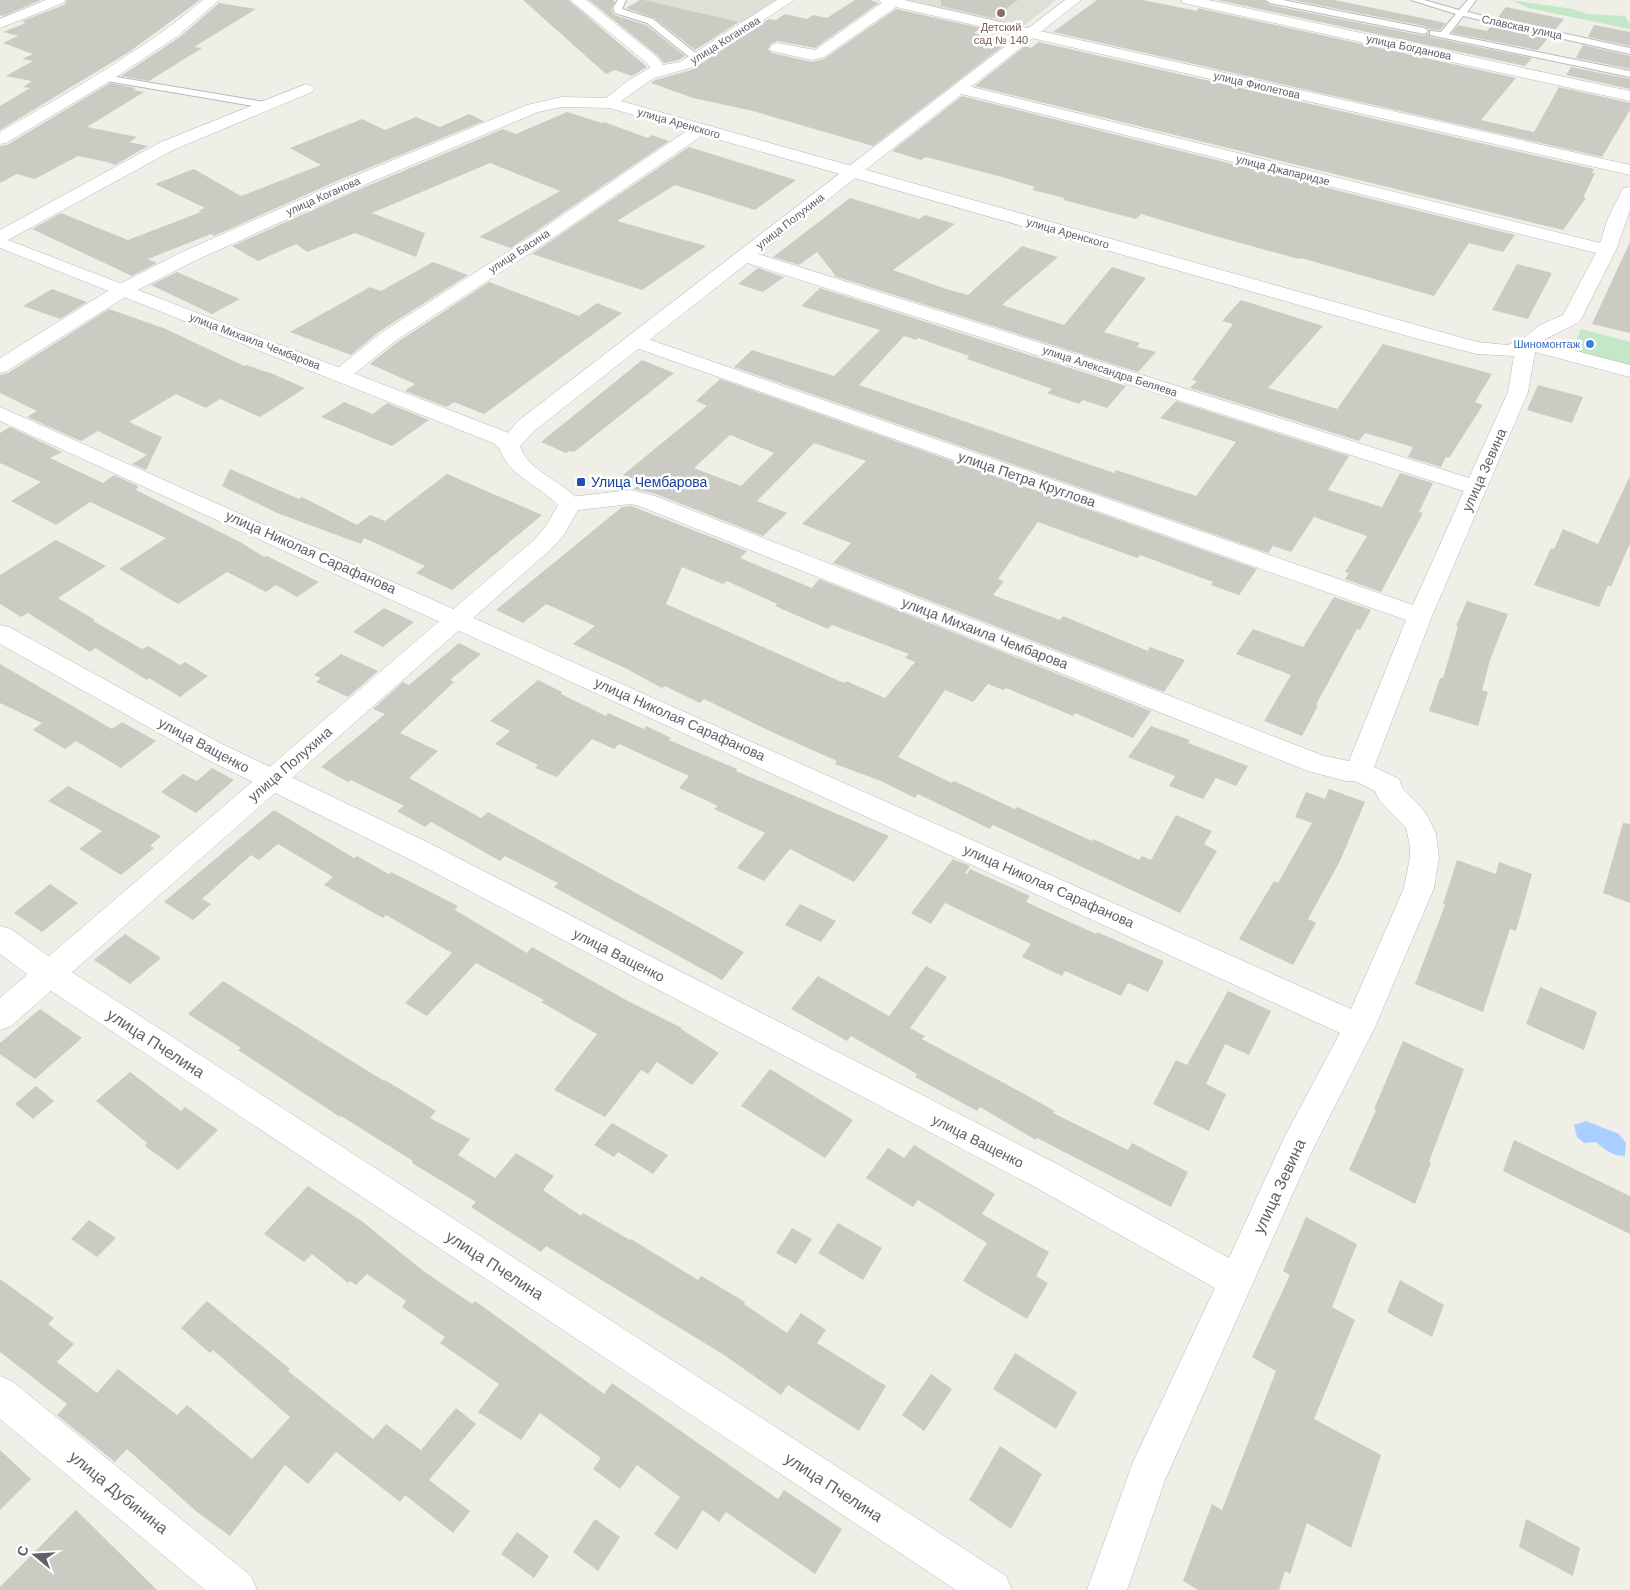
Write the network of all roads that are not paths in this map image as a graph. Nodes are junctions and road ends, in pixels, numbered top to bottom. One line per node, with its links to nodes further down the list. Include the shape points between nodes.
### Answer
1 (58, 0): 13 (street)
2 (212, 0): 21 (street, via 174,32)
3 (577, 0): 19 (street, via 652,60)
4 (622, 0): 18 (lane, via 618,11 650,21)
5 (787, 0): 18 (street, улица Коганова)
6 (1074, 0): 14 (street, улица Полухина)
7 (1188, 0): 24 (street, улица Богданова)
8 (1270, 0): 15 (lane)
9 (1415, 0): 12 (lane, Славская улица)
10 (1472, 0): 12 (lane)
11 (889, 1): 14 (street, улица Фиолетова); 16 (street, via 819,54)
12 (1463, 13): 15 (lane); 17 (lane, Славская улица)
13 (0, 24)
14 (1032, 33): 23 (street, улица Полухина); 29 (street, улица Фиолетова)
15 (1433, 33): 20 (lane)
16 (777, 48)
17 (1630, 50)
18 (696, 58): 19 (street, улица Коганова, via 678,68)
19 (659, 70): 25 (street, улица Коганова, via 633,84)
20 (1630, 74)
21 (104, 78): 26 (lane); 28 (street)
22 (306, 89): 26 (street)
23 (960, 89): 30 (street, улица Полухина); 34 (street, улица Джапаридзе)
24 (1630, 96)
25 (610, 103): 27 (street, улица Аренского); 36 (street, улица Коганова, via 562,102 533,108 263,222)
26 (265, 106): 32 (street, via 168,146)
27 (699, 130): 30 (street, улица Аренского); 41 (street, улица Басина, via 388,337)
28 (0, 139)
29 (1630, 170)
30 (852, 172): 35 (street, улица Полухина); 38 (street, улица Аренского, via 1424,336 1477,348 1511,351)
31 (1630, 192): 34 (street)
32 (0, 238)
33 (0, 242): 36 (street, улица Михаила Чембарова)
34 (1606, 250): 38 (street, via 1571,320 1546,330)
35 (744, 256): 37 (street, улица Полухина); 44 (street, улица Александра Беляева)
36 (123, 290): 39 (street, улица Коганова); 41 (street, улица Михаила Чембарова)
37 (635, 341): 43 (street, улица Полухина, via 526,426); 46 (street, улица Петра Круглова)
38 (1527, 344): 40 (street); 44 (street, улица Зевина, via 1518,392 1486,470)
39 (0, 367)
40 (1630, 371)
41 (341, 375): 43 (street, улица Михаила Чембарова, via 501,438)
42 (0, 413): 47 (street, улица Николая Сарафанова)
43 (509, 445): 45 (street, via 512,458 517,463)
44 (1475, 488): 46 (street, улица Зевина)
45 (570, 504): 47 (street, улица Полухина, via 556,530 542,545); 49 (street, улица Михаила Чембарова, via 632,497 647,501 1318,764)
46 (1420, 616): 49 (street, улица Зевина)
47 (457, 618): 50 (street, улица Полухина); 55 (street, улица Николая Сарафанова)
48 (0, 633): 50 (street, улица Ващенко, via 211,750)
49 (1358, 771): 51 (street, улица Михаила Чембарова, via 1389,786)
50 (272, 780): 53 (street, улица Полухина); 56 (street, улица Ващенко, via 425,854 1045,1175)
51 (1389, 793): 55 (street, улица Зевина, via 1420,824 1425,866 1419,888)
52 (0, 938): 53 (street, улица Пчелина)
53 (50, 974): 54 (street, улица Полухина); 59 (street, улица Пчелина)
54 (0, 1017)
55 (1359, 1026): 56 (street, улица Зевина, via 1297,1147)
56 (1236, 1280): 60 (street, улица Зевина, via 1147,1476)
57 (0, 1395): 58 (street, улица Дубинина)
58 (238, 1590)
59 (992, 1590)
60 (1107, 1590)

